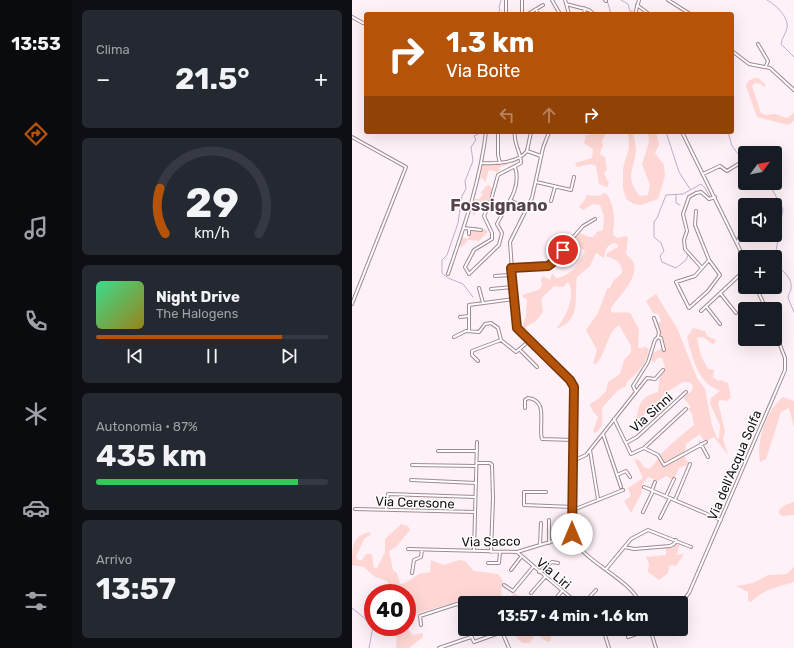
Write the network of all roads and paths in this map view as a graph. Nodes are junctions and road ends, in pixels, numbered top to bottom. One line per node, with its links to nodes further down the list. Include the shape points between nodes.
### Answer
1 (506, 0): 12 (street)
2 (522, 0): 13 (street)
3 (552, 0): 15 (street)
4 (565, 0): 7 (street)
5 (639, 0): 9 (street)
6 (668, 0): 21 (street)
7 (566, 4): 10 (street); 16 (street)
8 (543, 5): 11 (street)
9 (637, 5): 19 (street); 20 (street)
10 (584, 8): 17 (street); 18 (street)
11 (536, 10): 14 (street)
12 (506, 12)
13 (522, 12)
14 (532, 12)
15 (559, 12)
16 (568, 12)
17 (585, 12)
18 (591, 12)
19 (635, 12)
20 (647, 12)
21 (685, 12)
22 (352, 17): 23 (street)
23 (363, 23)
24 (758, 44): 26 (street, via 768,60)
25 (734, 52): 26 (street, via 748,63)
26 (766, 66): 27 (street, via 775,71)
27 (794, 90)
28 (486, 134): 38 (street)
29 (498, 134): 39 (street)
30 (515, 134): 37 (street, via 514,142)
31 (531, 134): 35 (street)
32 (549, 134): 36 (street)
33 (683, 134): 42 (street)
34 (352, 137): 71 (street, via 406,167)
35 (527, 152): 36 (street); 37 (street)
36 (541, 156): 44 (street)
37 (520, 158): 39 (street); 41 (street, via 520,164)
38 (482, 163): 39 (street); 52 (street)
39 (500, 163)
40 (738, 164): 42 (street, via 727,171 720,166)
41 (514, 167): 47 (street, via 517,178); 47 (street, via 497,176 492,198 484,216 492,239 473,251 465,268 469,274 499,245 502,233 498,224)
42 (703, 174): 46 (street)
43 (574, 177): 45 (street, via 571,190)
44 (536, 182): 45 (street); 49 (street)
45 (554, 186): 48 (street)
46 (715, 197): 56 (street); 60 (street, via 710,199 702,193 696,193 689,198 683,213 687,231 684,240 686,249)
47 (510, 200): 49 (street)
48 (551, 201)
49 (526, 209): 59 (street, via 510,240)
50 (696, 211): 58 (street, via 695,225)
51 (595, 219): 59 (street, via 583,226 550,265)
52 (464, 228): 53 (street); 61 (street)
53 (469, 229): 54 (street); 55 (street)
54 (481, 230)
55 (469, 234)
56 (738, 243): 57 (street)
57 (741, 250)
58 (709, 260): 60 (street); 60 (street, via 719,272 719,276 708,291 689,308 676,282 695,276)
59 (511, 268): 62 (street)
60 (702, 268)
61 (448, 274)
62 (512, 275): 63 (street); 65 (street)
63 (495, 276)
64 (738, 276): 68 (street)
65 (513, 287): 67 (street); 69 (street)
66 (479, 288): 70 (street)
67 (491, 289)
68 (720, 293): 72 (street); 74 (street)
69 (514, 299): 70 (street); 83 (street, via 517,328)
70 (483, 303): 75 (street, via 469,304)
71 (352, 304)
72 (706, 306): 73 (street); 78 (street)
73 (701, 311)
74 (736, 313)
75 (469, 316): 76 (street); 79 (street)
76 (460, 317)
77 (654, 318): 80 (street)
78 (720, 324)
79 (469, 331): 81 (street); 82 (street, via 479,332 486,324 492,323 498,328)
80 (658, 336): 86 (street); 90 (street, via 647,363 632,386)
81 (454, 338)
82 (501, 340): 85 (street, via 516,352); 87 (street, via 472,351)
83 (529, 341): 85 (street); 96 (street, via 573,383)
84 (780, 346): 132 (street, Via dell'Acqua Solfa, via 786,369)
85 (520, 350): 88 (street)
86 (664, 350)
87 (478, 361)
88 (537, 367)
89 (663, 370): 90 (street, via 655,379 647,378)
90 (636, 392): 94 (street)
91 (686, 392): 99 (street, Via Sinni, via 637,437)
92 (525, 408): 96 (street, via 524,400 528,398 540,406 542,438)
93 (686, 409): 101 (street, Via Sinni)
94 (614, 420): 95 (street); 99 (street)
95 (603, 434): 102 (street); 111 (street)
96 (574, 440): 106 (street)
97 (477, 442): 104 (street)
98 (706, 442): 100 (street)
99 (626, 443): 101 (street, via 632,455)
100 (701, 444): 101 (street, via 664,465 661,464 658,455); 105 (street)
101 (644, 448)
102 (590, 450): 106 (street, via 582,458); 123 (street)
103 (438, 451): 104 (street)
104 (477, 451): 107 (street)
105 (708, 457)
106 (574, 461): 126 (street)
107 (477, 463): 110 (street); 143 (street, via 492,465)
108 (690, 464): 124 (street)
109 (412, 465): 110 (street)
110 (476, 466): 116 (street)
111 (617, 475): 112 (street, via 626,471); 126 (street, via 622,489)
112 (630, 477)
113 (674, 479): 120 (street)
114 (411, 480): 116 (street)
115 (655, 482): 118 (street)
116 (476, 483): 121 (street)
117 (644, 486): 118 (street)
118 (652, 490): 120 (street); 129 (street)
119 (546, 492): 126 (street, via 524,492 524,506)
120 (666, 496): 122 (street)
121 (475, 497): 127 (street, via 388,494); 128 (street)
122 (670, 498): 124 (street); 130 (street)
123 (598, 499)
124 (675, 500): 132 (street)
125 (355, 508): 127 (street, Via Ceresone)
126 (573, 509): 134 (street)
127 (386, 510): 128 (street, Via Ceresone)
128 (475, 512): 142 (street)
129 (643, 512)
130 (660, 518)
131 (549, 520): 136 (street)
132 (720, 520): 163 (street, Via dell'Acqua Solfa)
133 (541, 524): 137 (street)
134 (573, 535): 136 (street, Via Sacco); 150 (street, via 580,547)
135 (676, 540): 138 (street, via 670,546 635,549); 138 (street, via 649,530 633,538); 139 (street)
136 (548, 543): 137 (street, Via Sacco)
137 (540, 545): 145 (street, Via Sacco)
138 (624, 547): 150 (street)
139 (691, 547)
140 (408, 549): 141 (street, Via Sacco)
141 (422, 550): 142 (street, Via Sacco); 153 (street, via 421,557 414,561)
142 (474, 551): 143 (street, Via Sacco)
143 (491, 552): 144 (street, Via Sacco)
144 (500, 552): 145 (street, Via Sacco); 147 (street, via 498,563)
145 (517, 552): 146 (street, Via Liri)
146 (522, 557): 149 (street, Via Liri); 151 (street)
147 (488, 563)
148 (558, 563): 152 (street, via 552,562)
149 (533, 567): 152 (street, Via Liri); 155 (street, via 513,591)
150 (606, 569): 162 (street)
151 (511, 570)
152 (539, 572): 154 (street, Via Liri)
153 (412, 573)
154 (545, 577): 157 (street, Via Liri); 158 (street)
155 (504, 585)
156 (596, 590): 161 (street, Via Liri)
157 (562, 591): 159 (street); 160 (street, Via Liri)
158 (531, 594)
159 (558, 596)
160 (569, 596)
161 (591, 596)
162 (636, 596)
163 (687, 596)
164 (458, 605): 165 (street, via 420,616)
165 (421, 625)
166 (471, 636): 167 (street, via 474,642); 171 (street)
167 (490, 636)
168 (503, 636): 172 (street)
169 (606, 636): 173 (street)
170 (652, 636): 174 (street)
171 (439, 648)
172 (509, 648)
173 (610, 648)
174 (656, 648)

